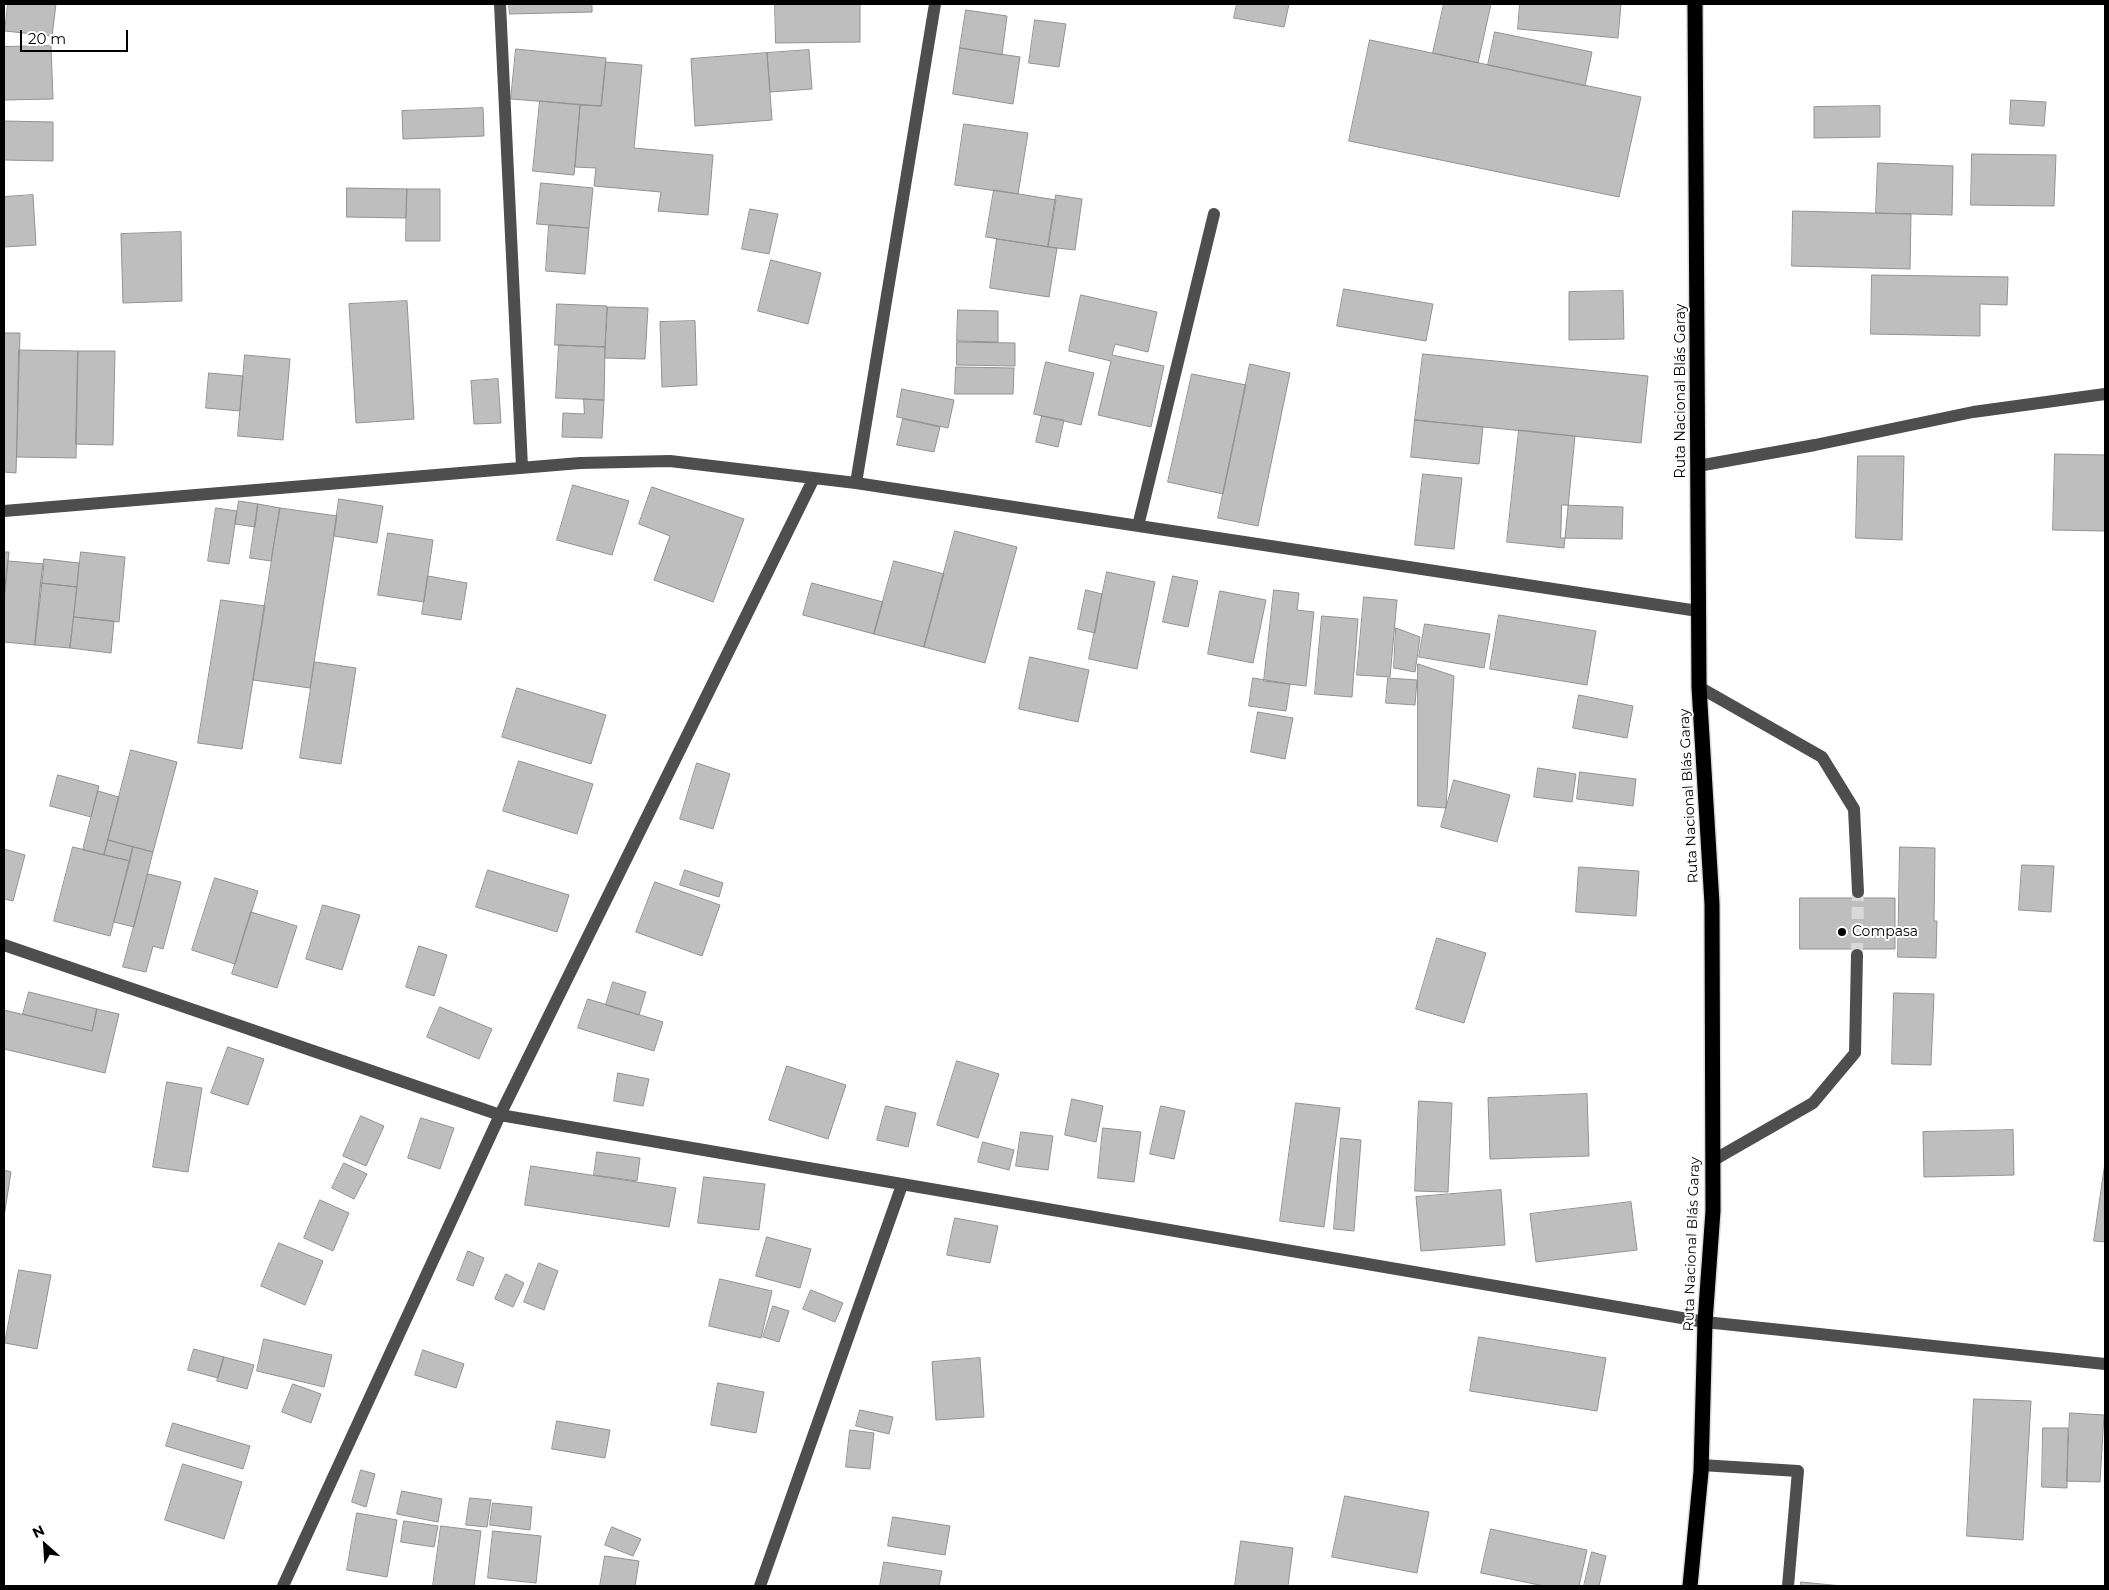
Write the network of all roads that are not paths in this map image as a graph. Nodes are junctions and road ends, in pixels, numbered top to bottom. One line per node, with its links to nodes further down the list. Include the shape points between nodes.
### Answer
1 (500, 4): 7 (street)
2 (935, 4): 9 (street)
3 (1695, 4): 6 (highway, Ruta Nacional Blás Garay)
4 (1214, 214): 11 (street)
5 (2105, 394): 6 (street, via 1973,412)
6 (1698, 466): 12 (highway, Ruta Nacional Blás Garay)
7 (522, 467): 8 (street, via 670,461); 10 (street)
8 (814, 478): 9 (street); 17 (street)
9 (856, 483): 11 (street)
10 (4, 511)
11 (1138, 526): 12 (street)
12 (1698, 611): 13 (highway, Ruta Nacional Blás Garay)
13 (1699, 686): 14 (street, via 1822,757 1854,809); 18 (highway, Ruta Nacional Blás Garay, via 1712,904)
14 (1858, 892)
15 (4, 945): 17 (street)
16 (1858, 955): 18 (street, via 1855,1053 1813,1103)
17 (500, 1115): 19 (street); 23 (street)
18 (1712, 1161): 20 (highway, Ruta Nacional Blás Garay, via 1713,1211)
19 (902, 1185): 20 (street); 24 (street)
20 (1705, 1322): 21 (street); 22 (highway, Ruta Nacional Blás Garay)
21 (2105, 1364)
22 (1701, 1465): 25 (highway, Ruta Nacional Blás Garay); 26 (street, via 1798,1471)
23 (283, 1586)
24 (760, 1586)
25 (1690, 1586)
26 (1788, 1586)

